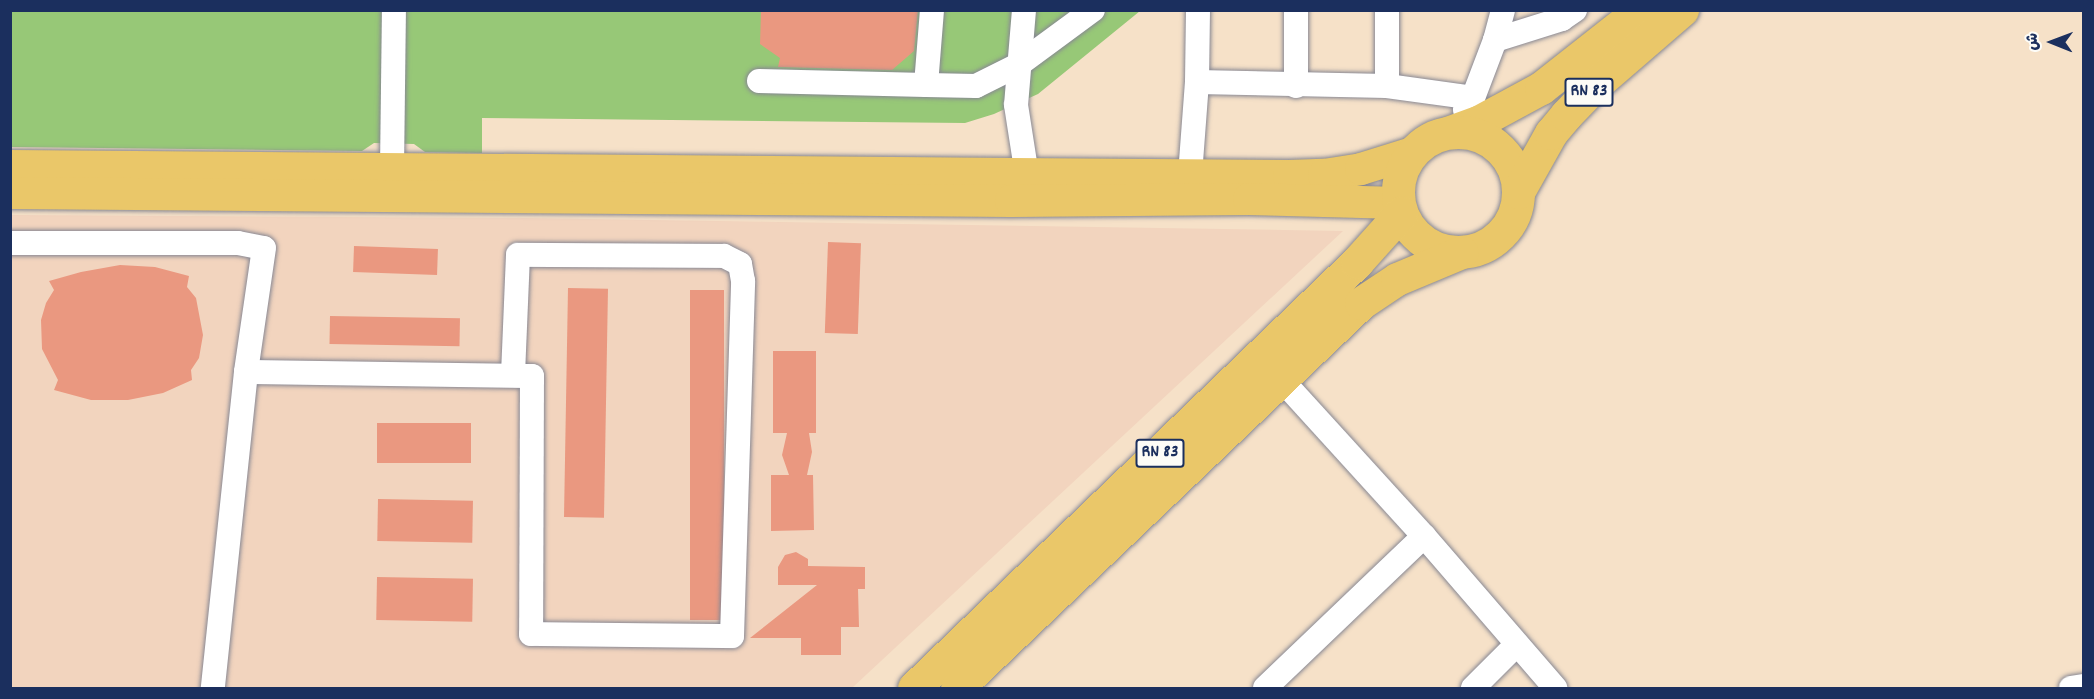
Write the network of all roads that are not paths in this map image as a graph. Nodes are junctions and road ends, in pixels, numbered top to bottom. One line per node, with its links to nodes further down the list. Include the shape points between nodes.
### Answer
1 (394, 10): 23 (street)
2 (932, 10): 16 (street)
3 (1024, 10): 13 (street)
4 (1092, 10): 13 (street)
5 (1198, 10): 15 (street)
6 (1296, 10): 17 (street)
7 (1387, 10): 18 (street)
8 (1503, 10): 12 (street)
9 (1575, 10): 12 (street)
10 (1640, 10): 20 (highway, RN 83, via 1541,88 1478,122)
11 (1682, 10): 26 (highway, RN 83, via 1566,115 1551,133)
12 (1495, 40): 19 (street)
13 (1018, 64): 16 (street, via 976,86); 24 (street, via 1016,105)
14 (759, 81): 16 (street)
15 (1197, 82): 17 (street); 25 (street)
16 (926, 85)
17 (1296, 86): 18 (street)
18 (1387, 86): 19 (street)
19 (1473, 98): 20 (street)
20 (1450, 132): 21 (highway, via 1423,143); 26 (highway, via 1480,137 1505,154 1515,172)
21 (1412, 153): 25 (main road, via 1324,175); 28 (highway, via 1402,168 1398,185)
22 (10, 166): 23 (main road)
23 (392, 169): 24 (main road)
24 (1027, 175): 25 (main road)
25 (1190, 175)
26 (1518, 192): 30 (highway, via 1516,207 1501,233 1490,243)
27 (10, 193): 28 (main road, via 999,201 1249,199)
28 (1400, 208): 30 (highway, via 1409,226 1432,246); 38 (highway, RN 83, via 1357,262)
29 (10, 243): 31 (street, via 238,243 264,248)
30 (1462, 252): 33 (highway, RN 83, via 1406,274 1380,290)
31 (246, 372): 32 (street); 37 (street)
32 (513, 375): 32 (street, via 532,376 531,634 732,636 743,281 740,264 724,256 518,255)
33 (1280, 378): 34 (street); 39 (highway, RN 83)
34 (1424, 536): 35 (street); 40 (street)
35 (1517, 644): 41 (street); 42 (street)
36 (2084, 686): 43 (street)
37 (213, 688)
38 (914, 688)
39 (957, 688)
40 (1265, 688)
41 (1473, 688)
42 (1555, 688)
43 (2071, 688)

